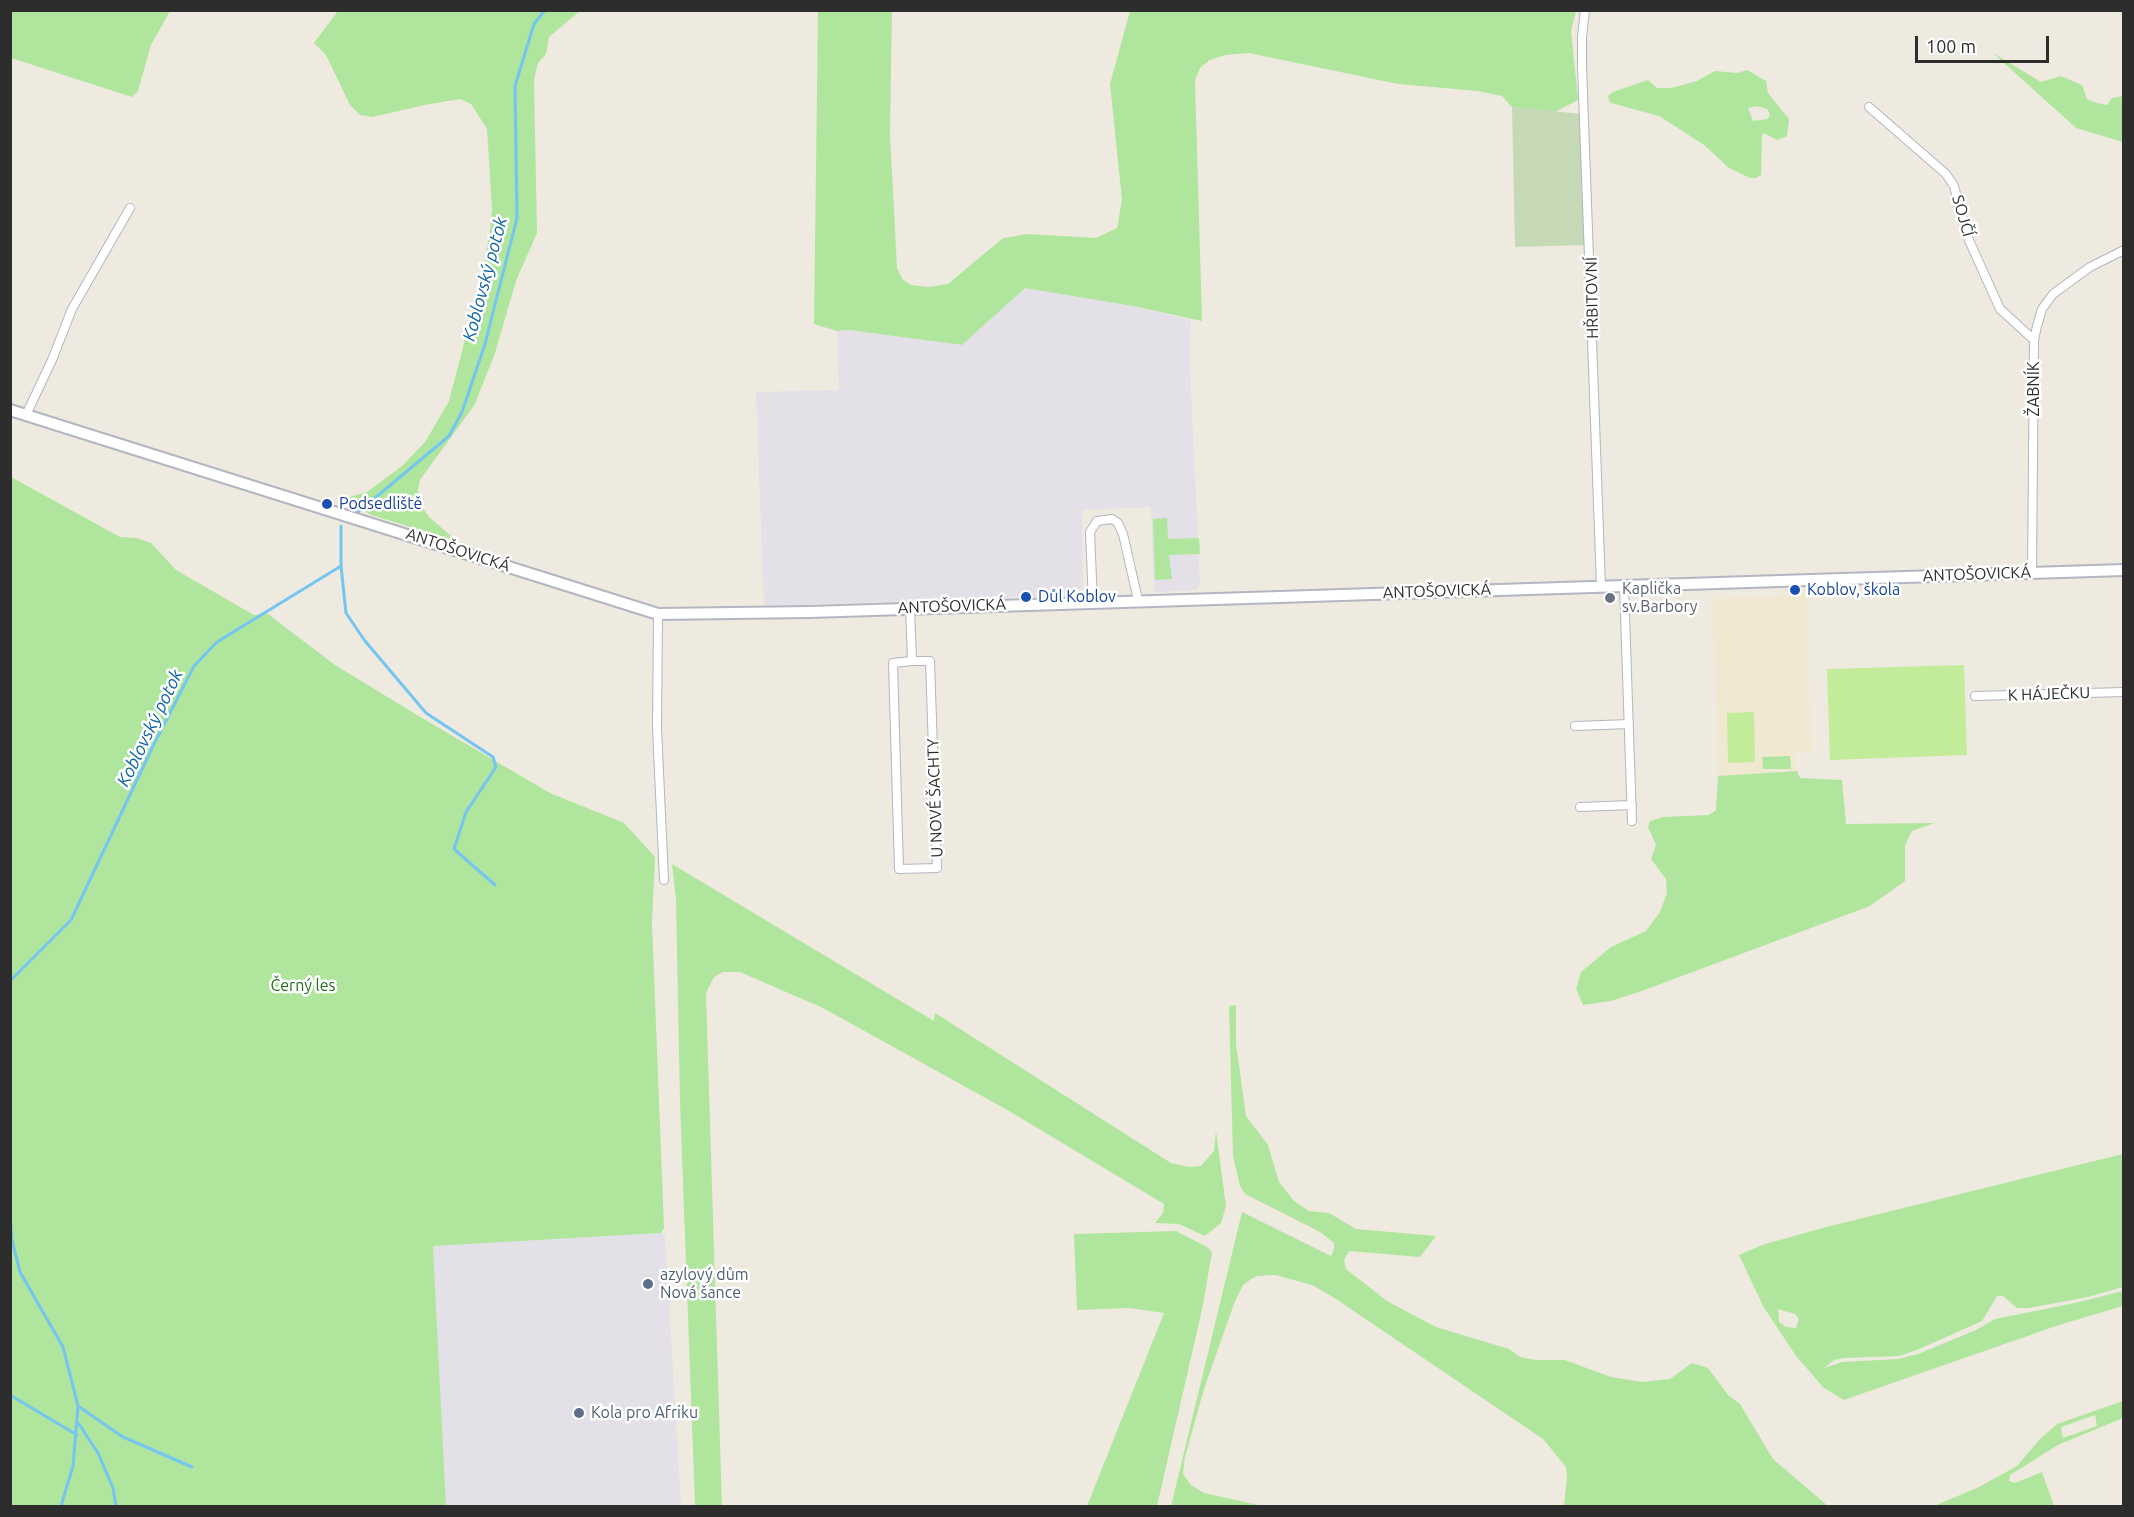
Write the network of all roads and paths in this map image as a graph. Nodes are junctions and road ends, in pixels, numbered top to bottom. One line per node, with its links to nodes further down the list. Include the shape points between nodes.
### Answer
1 (1585, 10): 11 (street, HŘBITOVNÍ, via 1583,73)
2 (1869, 107): 5 (street, SOJČÍ, via 1946,174 1954,186 1968,238 2000,309)
3 (130, 208): 7 (street, via 72,309)
4 (2124, 250): 5 (street, ŽABNÍK, via 2090,267 2053,294 2042,309)
5 (2034, 340): 9 (street, ŽABNÍK)
6 (10, 410): 7 (street, ANTOŠOVICKÁ)
7 (26, 415): 15 (street, ANTOŠOVICKÁ)
8 (2124, 570): 9 (street, ANTOŠOVICKÁ)
9 (2032, 573): 10 (street, ANTOŠOVICKÁ)
10 (1624, 585): 11 (street, ANTOŠOVICKÁ); 19 (street)
11 (1601, 586): 12 (street, ANTOŠOVICKÁ)
12 (1137, 600): 13 (street, ANTOŠOVICKÁ); 13 (street, via 1123,534 1112,519 1097,521 1090,532)
13 (1093, 602): 14 (street, ANTOŠOVICKÁ)
14 (910, 607): 15 (street, ANTOŠOVICKÁ); 16 (street)
15 (658, 614): 24 (street, via 657,728)
16 (912, 661): 16 (street, U NOVÉ ŠACHTY, via 894,663 899,869 937,867 930,661)
17 (2124, 692): 18 (street, K HÁJEČKU)
18 (1975, 696)
19 (1629, 724): 20 (street); 21 (street)
20 (1575, 726)
21 (1632, 805): 22 (street); 23 (street)
22 (1580, 807)
23 (1632, 821)
24 (664, 880)

